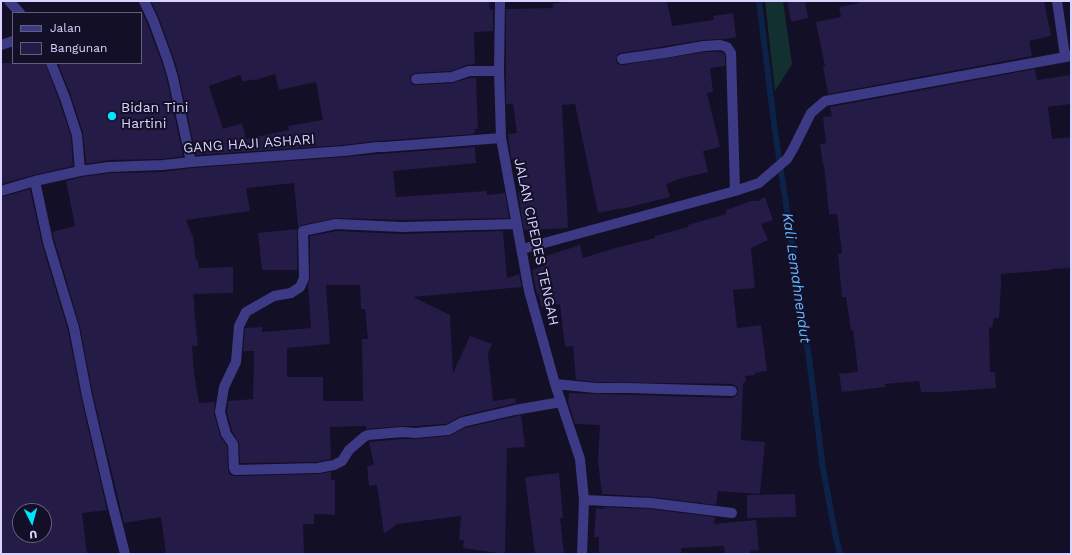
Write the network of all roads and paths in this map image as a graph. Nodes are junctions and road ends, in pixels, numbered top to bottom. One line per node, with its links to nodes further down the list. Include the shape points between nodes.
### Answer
1 (9, 1): 5 (street)
2 (144, 1): 14 (street, via 168,61)
3 (500, 1): 11 (street, JALAN CIPEDES TENGAH)
4 (1057, 1): 8 (street)
5 (19, 12)
6 (12, 41): 7 (street)
7 (1, 45)
8 (1068, 56): 18 (street, via 825,101 811,113 787,159 760,183)
9 (622, 58): 18 (street, via 720,44 726,46 731,53)
10 (51, 64): 15 (street, via 66,98 77,135)
11 (499, 71): 12 (street, via 470,70 452,77); 13 (street, JALAN CIPEDES TENGAH)
12 (416, 79)
13 (500, 138): 14 (street, GANG HAJI ASHARI); 19 (street, JALAN CIPEDES TENGAH)
14 (191, 162): 15 (street, GANG HAJI ASHARI)
15 (80, 171): 16 (street, GANG HAJI ASHARI)
16 (35, 181): 17 (street, GANG HAJI ASHARI); 26 (street, via 48,242 74,328 87,396)
17 (1, 191)
18 (735, 191): 20 (street)
19 (517, 224): 20 (street, JALAN CIPEDES TENGAH); 23 (street, via 402,227 336,224 303,230 304,278 300,287 291,293 274,296 246,312 239,326 236,362 224,387 220,412 226,434 233,444 235,470 318,468 342,461 349,450 368,435 448,430 463,422)
20 (522, 249): 21 (street, JALAN CIPEDES TENGAH, via 530,291)
21 (555, 384): 22 (street, via 596,388); 23 (street, JALAN CIPEDES TENGAH)
22 (732, 391)
23 (561, 402): 24 (street, JALAN CIPEDES TENGAH, via 580,460)
24 (584, 500): 25 (street, via 651,502); 27 (street, JALAN CIPEDES TENGAH)
25 (732, 513)
26 (125, 554)
27 (582, 554)

